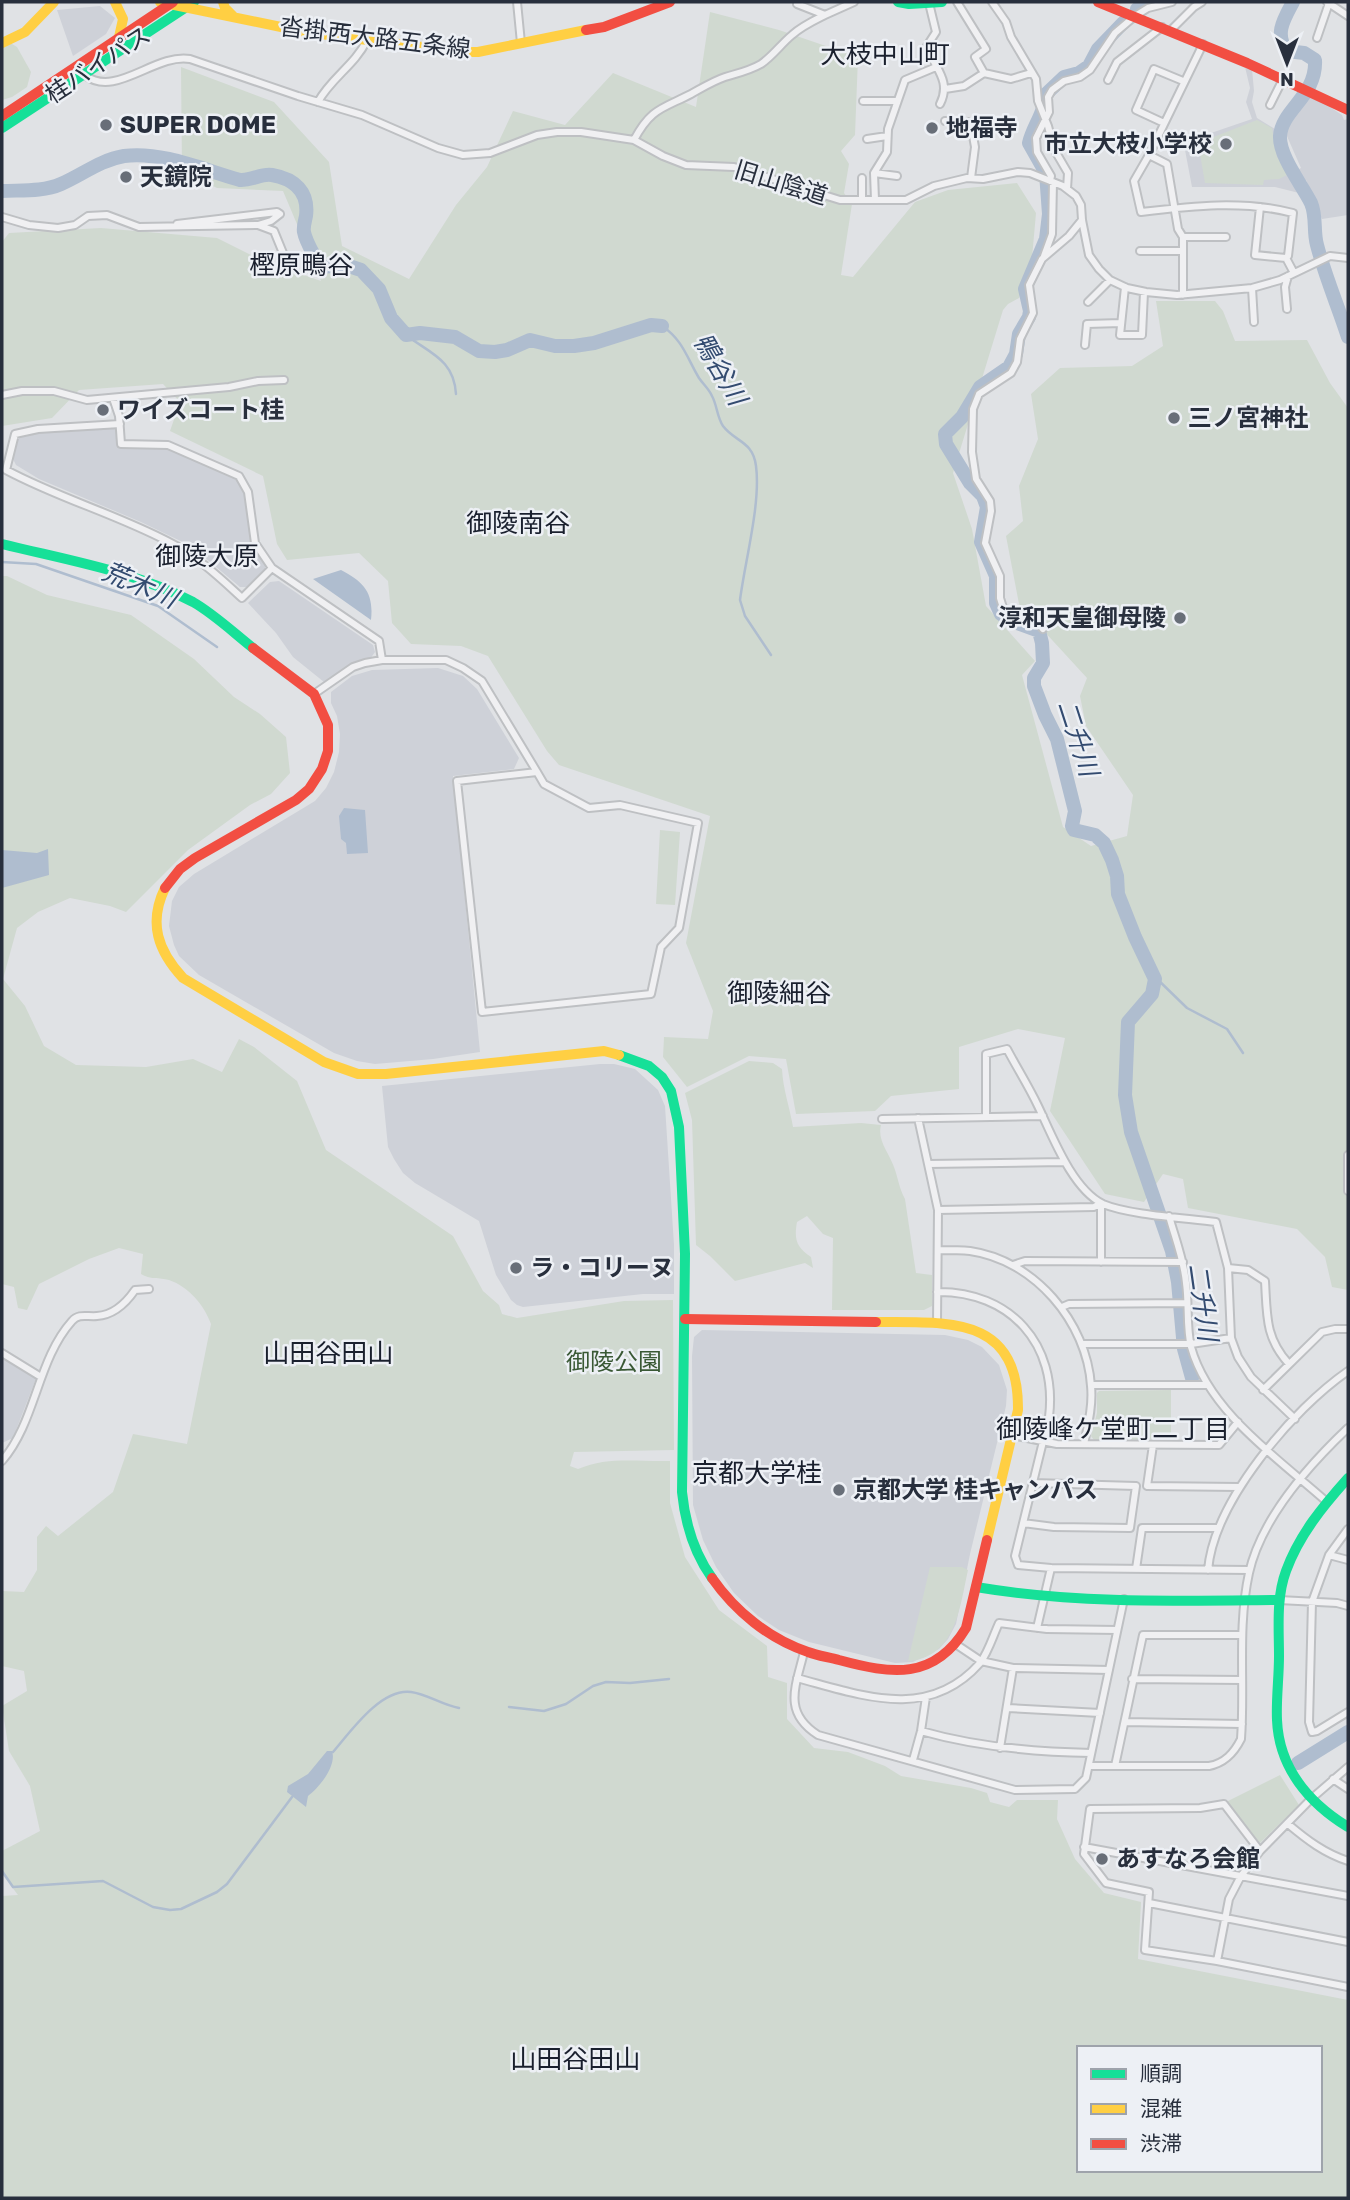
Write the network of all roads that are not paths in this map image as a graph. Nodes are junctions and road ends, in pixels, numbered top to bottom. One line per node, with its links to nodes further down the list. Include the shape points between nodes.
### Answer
1 (54, 2): 27 (main road, via 25,32)
2 (115, 2): 24 (main road, via 123,13)
3 (168, 2): 17 (main road, 沓掛西大路五条線); 24 (main road, 桂バイパス)
4 (223, 2): 20 (main road)
5 (517, 2): 28 (street)
6 (670, 2): 28 (main road, 沓掛西大路五条線, via 604,26)
7 (854, 2): 19 (street)
8 (898, 2): 16 (main road)
9 (942, 2): 16 (main road)
10 (957, 2): 35 (street, via 986,50 975,57)
11 (992, 2): 33 (street)
12 (1098, 2): 21 (main road)
13 (1172, 2): 21 (street)
14 (1202, 2): 23 (street)
15 (1328, 2): 22 (street); 25 (street)
16 (929, 3): 32 (street, via 936,32 927,46)
17 (191, 4): 20 (main road, 沓掛西大路五条線); 34 (main road, 桂バイパス)
18 (797, 4): 19 (street)
19 (825, 15): 53 (street, via 806,24 746,72 662,106 647,118)
20 (233, 16): 26 (main road, 沓掛西大路五条線)
21 (1135, 16): 23 (main road); 47 (street, via 1115,33 1090,70 1052,90)
22 (1348, 16)
23 (1166, 29): 29 (main road); 31 (street)
24 (119, 37): 46 (main road, 桂バイパス)
25 (1317, 37)
26 (368, 40): 28 (main road, 沓掛西大路五条線, via 461,52); 42 (street)
27 (2, 43)
28 (521, 43)
29 (1203, 44): 36 (main road); 38 (street)
30 (1108, 59): 31 (street)
31 (1117, 62): 37 (street)
32 (936, 67): 39 (street); 41 (street, via 905,80)
33 (1031, 73): 35 (street, via 1011,79); 47 (street)
34 (84, 74): 42 (street, 旧山陰道, via 105,84 178,57); 50 (main road, 桂バイパス)
35 (984, 74): 39 (street, via 964,86)
36 (1283, 79): 44 (street); 45 (main road)
37 (1108, 80)
38 (1183, 81): 49 (street); 49 (street, via 1154,69 1136,110)
39 (945, 89): 43 (street)
40 (863, 101): 41 (street)
41 (897, 101): 51 (street)
42 (318, 102): 53 (street, 旧山陰道, via 463,155 490,153 557,132)
43 (940, 104)
44 (1270, 105)
45 (1348, 110)
46 (2, 116)
47 (1045, 119): 59 (street, via 1036,138 1037,152); 60 (street, via 1068,173)
48 (945, 121): 58 (street, via 971,125 975,147)
49 (1164, 123): 54 (street)
50 (2, 128)
51 (887, 136): 52 (street); 55 (street, via 887,152)
52 (867, 139)
53 (635, 140): 61 (street, 旧山陰道, via 686,165 734,167 840,200)
54 (1149, 155): 64 (street, via 1167,164); 64 (street, via 1134,181 1141,212)
55 (874, 173): 56 (street); 62 (street)
56 (898, 176)
57 (862, 178): 61 (street)
58 (971, 178): 59 (street, 旧山陰道, via 1018,172); 62 (street, 旧山陰道, via 934,186 906,200)
59 (1051, 181): 60 (street, 旧山陰道); 74 (street, via 1052,234)
60 (1068, 189): 66 (street, via 1082,205)
61 (862, 200): 62 (street, 旧山陰道)
62 (875, 200)
63 (1260, 207): 64 (street); 75 (street, via 1255,255); 75 (street, via 1293,213)
64 (1174, 208): 69 (street)
65 (2, 217): 68 (street, via 30,225 67,227 88,216 107,215 139,227)
66 (1082, 220): 74 (street); 78 (street, via 1089,254)
67 (258, 225): 68 (street); 68 (street, via 280,214); 73 (street, via 274,231)
68 (167, 226)
69 (1183, 237): 70 (street); 72 (street)
70 (1227, 237)
71 (1140, 251): 72 (street)
72 (1183, 251): 82 (street)
73 (284, 253)
74 (1044, 256): 94 (street, via 1029,285 1032,313 1020,339 1017,362 1011,373 979,394 971,433 976,478 990,501 985,543 1000,576 1004,611 1037,622)
75 (1286, 258): 77 (street)
76 (1348, 258): 77 (street, via 1330,256)
77 (1291, 275): 80 (street); 84 (street, via 1285,287)
78 (1110, 280): 79 (street); 83 (street)
79 (1125, 287): 81 (street); 86 (street)
80 (1252, 288): 82 (street); 85 (street)
81 (1144, 292): 82 (street); 86 (street, via 1142,335 1120,335)
82 (1183, 295)
83 (1087, 302)
84 (1287, 309)
85 (1254, 322)
86 (1121, 323): 87 (street, via 1087,324)
87 (1085, 345)
88 (284, 380): 90 (street)
89 (2, 395): 90 (street, via 54,391 87,400)
90 (113, 398): 91 (street)
91 (120, 424): 93 (street, via 121,444 168,445 239,476 248,492 255,543); 93 (street, via 15,434 6,470 169,542 242,598)
92 (2, 544): 96 (main road, via 154,583 196,604)
93 (272, 568): 95 (street, via 379,642)
94 (1043, 629)
95 (383, 660): 96 (street, via 354,667); 97 (street, via 446,660 482,681)
96 (314, 694): 118 (main road, via 328,725 328,751 322,769 296,800 200,856 167,883 157,923 168,962 183,978 285,1040 358,1074 604,1051 625,1054 653,1068 676,1102 685,1231)
97 (537, 772): 97 (street, via 457,781 482,1012 651,994 661,947 679,928 698,823 620,804 589,808 544,784)
98 (1043, 1116): 99 (street); 99 (street, via 1007,1049 986,1054); 103 (street)
99 (986, 1117): 100 (street)
100 (918, 1118): 101 (street); 104 (street)
101 (882, 1119)
102 (1348, 1154): 105 (street)
103 (1064, 1162): 104 (street); 106 (street)
104 (928, 1164): 107 (street)
105 (1348, 1191)
106 (1101, 1203): 107 (street, via 1094,1207); 108 (street); 110 (street)
107 (938, 1210): 109 (street)
108 (1169, 1216): 111 (street); 113 (street, via 1216,1222)
109 (937, 1250): 112 (street, via 970,1251); 115 (street)
110 (1101, 1262): 111 (street); 112 (street, via 1025,1261)
111 (1183, 1262): 116 (street)
112 (1013, 1265): 117 (street)
113 (1228, 1268): 121 (street); 125 (street, via 1248,1270 1265,1281 1269,1334)
114 (149, 1289): 127 (street, via 135,1290 126,1303 106,1314 79,1315 72,1320)
115 (937, 1292): 119 (street); 135 (street, via 990,1301 1029,1331 1049,1374 1051,1401)
116 (1187, 1303): 117 (street); 123 (street)
117 (1062, 1307): 122 (street)
118 (685, 1319): 119 (main road); 165 (main road, via 683,1499 694,1545 720,1590 747,1619)
119 (937, 1323): 134 (main road, via 980,1332 1009,1359 1019,1395)
120 (1348, 1329): 125 (street, via 1322,1332)
121 (1231, 1338): 123 (street); 130 (street, via 1238,1357)
122 (1082, 1344): 123 (street); 128 (street)
123 (1191, 1344): 129 (street)
124 (2, 1353): 127 (street)
125 (1289, 1364): 130 (street)
126 (1348, 1371): 131 (street)
127 (41, 1377): 139 (street, via 19,1435)
128 (1091, 1385): 129 (street); 136 (street)
129 (1207, 1385): 132 (street)
130 (1263, 1390): 131 (street)
131 (1295, 1419): 138 (street)
132 (1238, 1422): 137 (street, via 1219,1445); 138 (street)
133 (1348, 1428): 141 (street)
134 (1012, 1435): 135 (street); 154 (main road)
135 (1043, 1441): 136 (street); 142 (street)
136 (1084, 1444): 137 (street)
137 (1153, 1445): 143 (street, via 1147,1486)
138 (1268, 1450): 141 (street); 143 (street)
139 (2, 1461)
140 (1348, 1478): 144 (main road)
141 (1301, 1479): 144 (street); 153 (street, via 1265,1531)
142 (1032, 1483): 145 (street); 145 (street, via 1136,1486 1130,1528)
143 (1239, 1488): 146 (street)
144 (1327, 1502): 157 (main road, via 1300,1542)
145 (1023, 1523): 150 (street, via 1015,1556 1018,1565)
146 (1218, 1528): 151 (street, via 1142,1528); 152 (street)
147 (1348, 1529): 148 (street)
148 (1329, 1555): 149 (street); 159 (street)
149 (1348, 1560)
150 (1051, 1568): 151 (street); 155 (street)
151 (1136, 1569): 152 (street)
152 (1208, 1570): 153 (street)
153 (1249, 1570): 158 (street)
154 (975, 1587): 155 (main road); 164 (main road, via 966,1628)
155 (1044, 1597): 156 (main road); 161 (street)
156 (1124, 1599): 158 (main road); 162 (street)
157 (1279, 1600): 158 (main road); 159 (street); 187 (main road, via 1280,1743 1287,1766)
158 (1245, 1601): 163 (street)
159 (1312, 1602): 160 (street); 174 (street, via 1312,1732)
160 (1348, 1606)
161 (1037, 1628): 162 (street); 166 (street, via 999,1623)
162 (1117, 1630): 168 (street)
163 (1242, 1635): 170 (street, via 1143,1635); 171 (street)
164 (957, 1645): 165 (main road, via 931,1666 908,1672); 166 (street)
165 (804, 1652): 169 (street)
166 (981, 1661): 167 (street); 172 (street, via 944,1690)
167 (1013, 1668): 168 (street); 173 (street)
168 (1109, 1670): 175 (street)
169 (797, 1678): 172 (street, via 874,1698); 181 (street, via 793,1693 796,1712 805,1727 818,1735)
170 (1132, 1679): 171 (street); 176 (street)
171 (1242, 1679): 177 (street)
172 (926, 1697): 178 (street)
173 (1007, 1708): 175 (street); 179 (street)
174 (1348, 1712)
175 (1100, 1713): 180 (street)
176 (1125, 1722): 177 (street); 183 (street)
177 (1242, 1724): 183 (street, via 1235,1750 1217,1765)
178 (920, 1731): 179 (street); 181 (street)
179 (1000, 1748): 180 (street)
180 (1091, 1753): 182 (street)
181 (913, 1760): 182 (street, via 1015,1790 1074,1789 1086,1778)
182 (1089, 1766): 183 (street)
183 (1115, 1766)
184 (1348, 1767): 185 (street)
185 (1333, 1779): 186 (street); 187 (street)
186 (1348, 1789)
187 (1311, 1799): 188 (street); 189 (main road)
188 (1288, 1824): 191 (street); 192 (street, via 1315,1846)
189 (1348, 1827)
190 (1084, 1847): 191 (street, via 1090,1809 1224,1804); 193 (street); 195 (street, via 1084,1854 1106,1883 1149,1892)
191 (1260, 1851): 193 (street)
192 (1348, 1861)
193 (1241, 1876): 194 (street); 196 (street)
194 (1348, 1896)
195 (1149, 1903): 196 (street); 198 (street, via 1146,1950)
196 (1225, 1917): 197 (street); 198 (street)
197 (1348, 1942)
198 (1217, 1961): 199 (street)
199 (1348, 1987)

